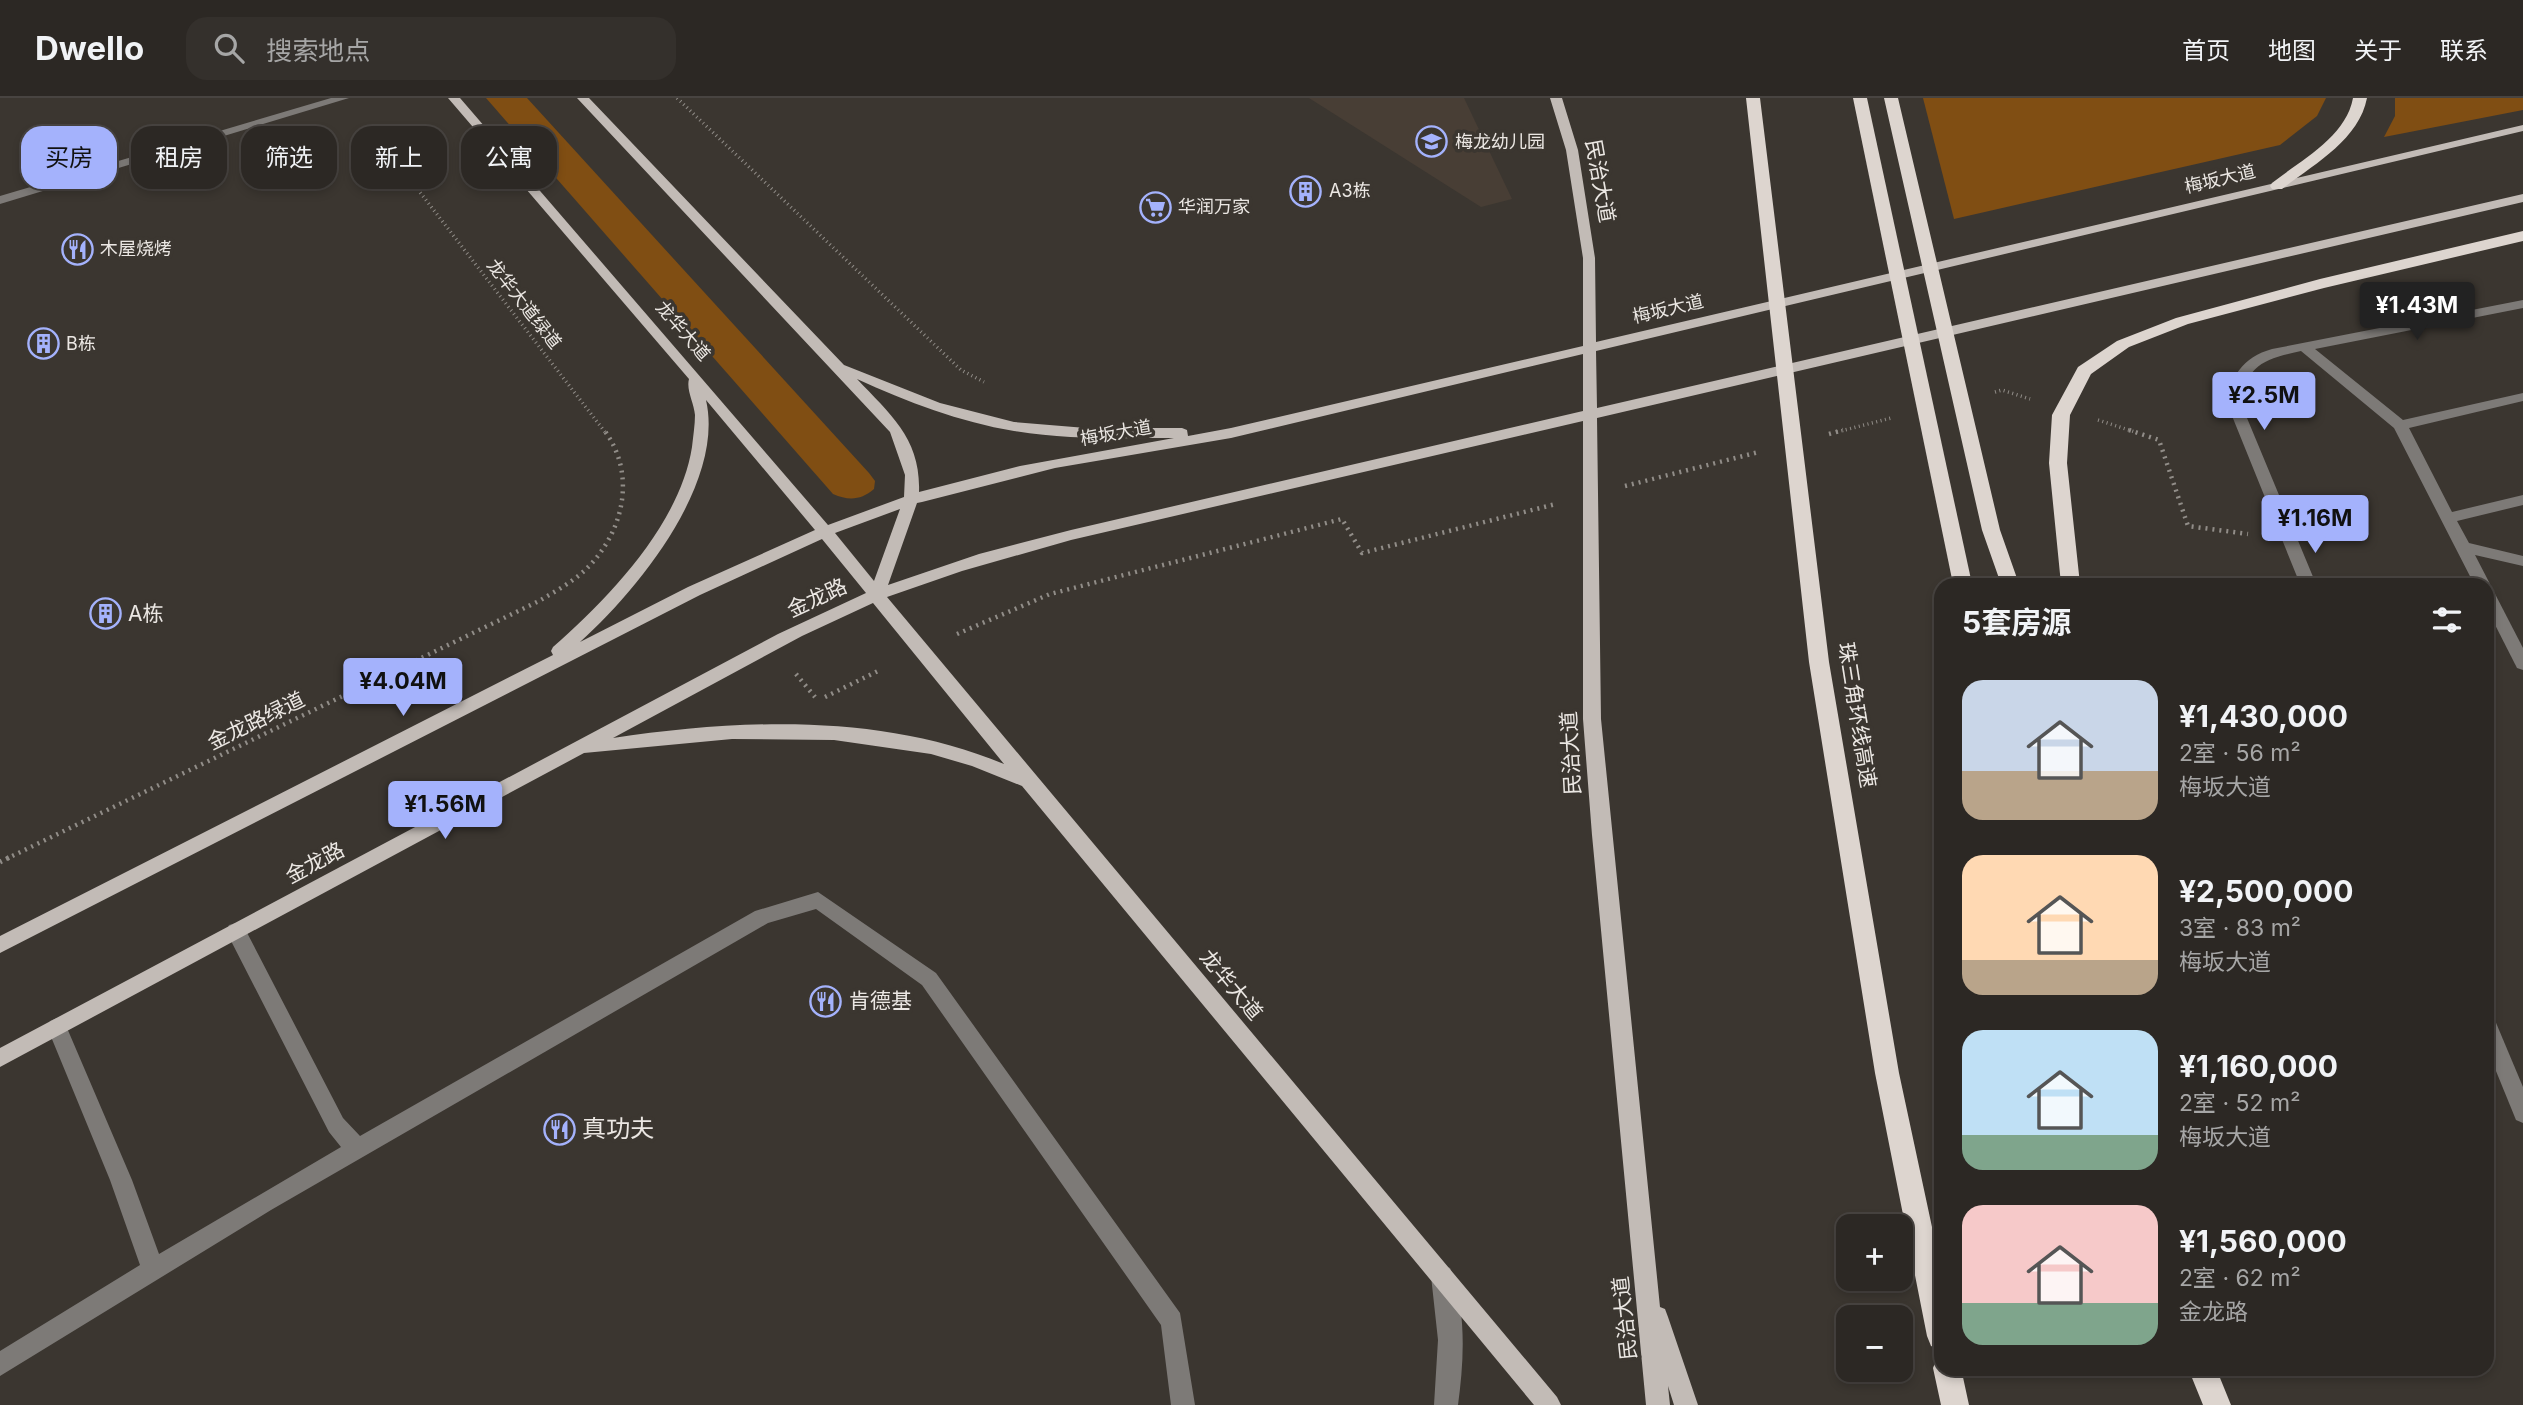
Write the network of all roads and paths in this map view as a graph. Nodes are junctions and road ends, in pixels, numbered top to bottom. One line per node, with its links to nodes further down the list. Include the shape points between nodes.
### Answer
1 (343, 98): 14 (street)
2 (454, 98): 19 (main road, 龙华大道)
3 (583, 98): 18 (main road)
4 (677, 98): 20 (path, via 961,370)
5 (1556, 98): 58 (main road, 民治大道, via 1572,150 1589,258 1592,719)
6 (1752, 98): 59 (highway, 珠三角环线高速, via 1819,662 1887,1073)
7 (1860, 98): 34 (highway)
8 (1891, 98): 35 (highway, via 1991,530)
9 (2360, 98): 11 (highway, via 2361,108 2351,126)
10 (2523, 128): 11 (main road, 梅坂大道)
11 (2277, 186): 23 (main road, 梅坂大道)
12 (417, 189): 28 (path, 龙华大道绿道, via 608,436 624,483)
13 (2523, 198): 39 (main road, via 1024,547)
14 (0, 200)
15 (2523, 236): 36 (highway, via 2182,321 2123,344 2084,371 2061,415 2058,463)
16 (2523, 304): 17 (street)
17 (2304, 347): 22 (street); 30 (street, via 2272,353 2248,365 2235,383 2235,406)
18 (838, 366): 23 (main road, via 930,405 992,422 1093,433); 25 (main road, via 897,430 912,475)
19 (693, 378): 29 (main road, 龙华大道); 44 (main road, via 702,417 699,449 687,486 649,555 619,595 582,633)
20 (993, 384)
21 (2523, 397): 22 (street)
22 (2400, 425): 27 (street)
23 (1231, 433): 25 (main road, 梅坂大道, via 1028,468)
24 (2159, 440): 30 (path, via 2188,526)
25 (911, 499): 29 (main road, 梅坂大道); 39 (main road)
26 (2523, 500): 27 (street)
27 (2448, 518): 31 (street)
28 (616, 523): 48 (path, 金龙路绿道, via 600,552 577,577 539,601)
29 (824, 531): 39 (main road, 龙华大道); 44 (main road)
30 (2289, 538): 37 (street)
31 (2463, 547): 33 (street); 38 (street)
32 (1362, 553): 41 (path, via 1342,519 1050,594)
33 (2523, 561)
34 (1962, 578)
35 (2008, 578)
36 (2069, 578)
37 (2306, 578)
38 (2479, 578)
39 (876, 596): 46 (main road, 金龙路, via 772,644); 47 (main road, 龙华大道)
40 (2494, 608): 42 (street)
41 (949, 638)
42 (2523, 664)
43 (878, 671): 45 (path, via 818,701)
44 (531, 674): 50 (main road)
45 (796, 674)
46 (575, 750): 47 (main road, via 652,737 810,733 923,746); 49 (main road, 金龙路)
47 (1029, 782): 57 (main road, 龙华大道)
48 (0, 862)
49 (236, 931): 51 (main road, 金龙路); 55 (street, via 336,1125)
50 (0, 946)
51 (57, 1027): 53 (main road, 金龙路); 56 (street)
52 (2494, 1041): 54 (street)
53 (0, 1058)
54 (2523, 1113)
55 (356, 1149): 56 (street); 63 (street, via 762,917 818,900 929,979 1172,1321)
56 (153, 1269): 60 (street)
57 (1442, 1276): 64 (street, via 1452,1333); 65 (main road, 龙华大道)
58 (1646, 1284): 66 (main road, 民治大道); 67 (main road)
59 (1934, 1302)
60 (0, 1364)
61 (1949, 1376): 68 (highway)
62 (2205, 1376): 69 (highway)
63 (1183, 1405)
64 (1446, 1405)
65 (1549, 1405)
66 (1658, 1405)
67 (1686, 1405)
68 (1955, 1405)
69 (2217, 1405)

